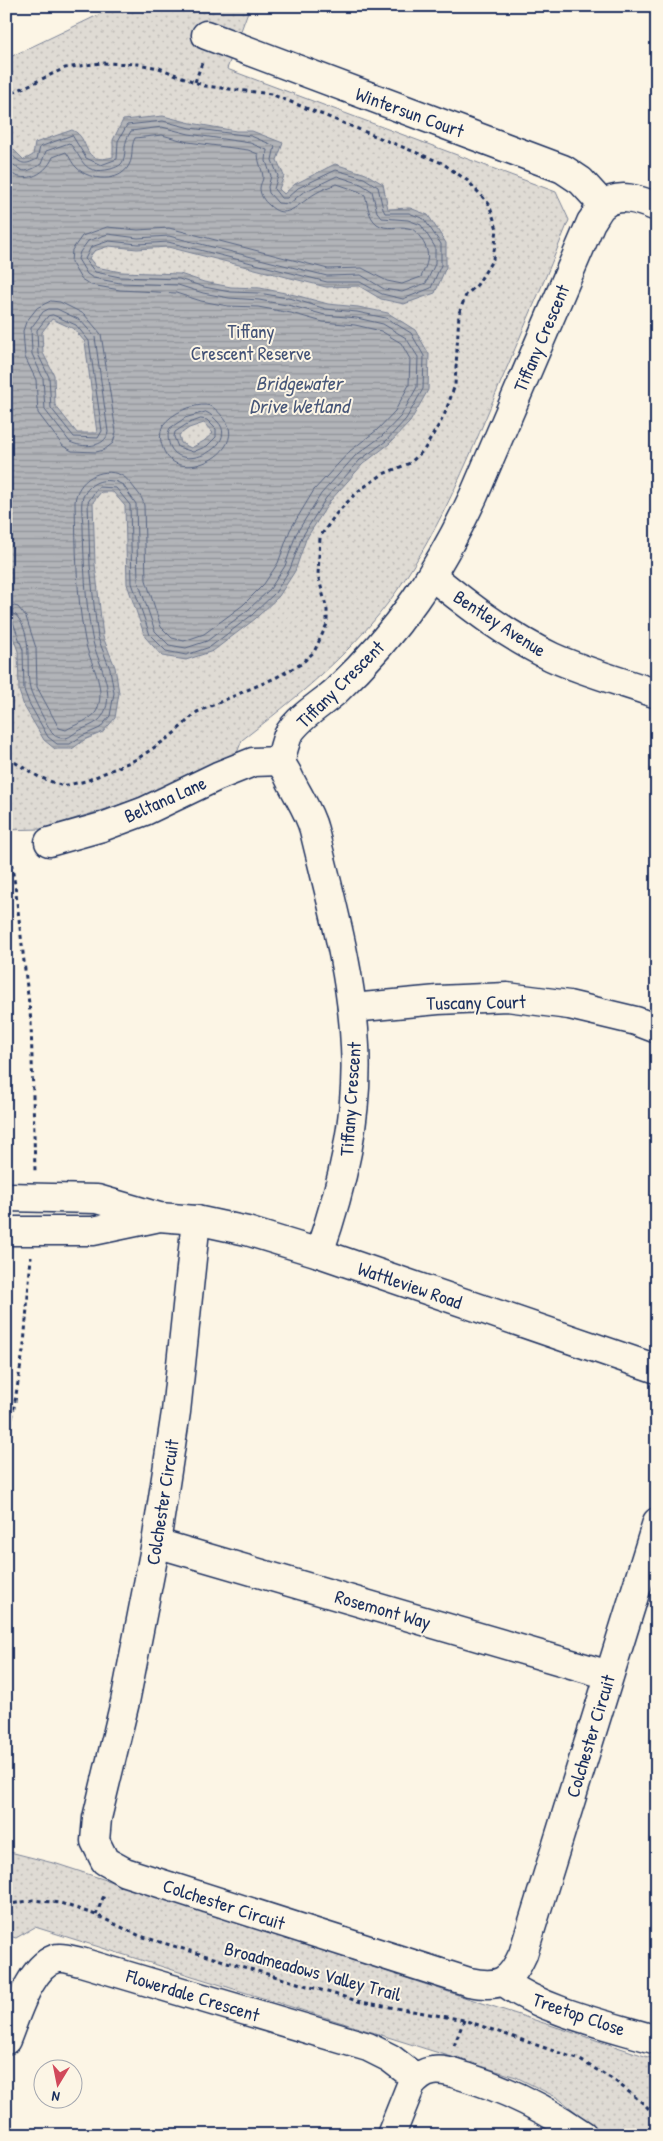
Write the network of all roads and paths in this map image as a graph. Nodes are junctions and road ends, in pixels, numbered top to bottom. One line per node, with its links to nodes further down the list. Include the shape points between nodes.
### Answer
1 (206, 36): 3 (street, Wintersun Court, via 563,168 581,181)
2 (6, 96): 7 (path, via 65,68 101,63 138,64 159,68 205,86 271,94 442,163 468,181 489,204 497,229 493,260 477,285 466,295 459,313 455,385 444,416 424,450 410,463 383,474 357,492 320,537 318,575 327,610 326,624 314,652 281,675 197,712 171,736 137,759 86,781 63,786 39,777)
3 (603, 205): 4 (street, via 618,197 638,199); 5 (street, Tiffany Crescent, via 591,222 474,495)
4 (657, 206)
5 (432, 576): 6 (street, Bentley Avenue, via 469,607 545,653); 8 (street, Tiffany Crescent, via 372,656 301,720 286,738)
6 (657, 694)
7 (6, 757)
8 (282, 761): 10 (street, Beltana Lane, via 253,762 145,811); 11 (street, Tiffany Crescent, via 312,821)
9 (6, 832): 14 (path, via 31,1021)
10 (49, 842)
11 (352, 1008): 12 (street, Tuscany Court, via 507,997 569,1005); 18 (street, Tiffany Crescent, via 355,1048 352,1119 346,1162)
12 (657, 1029)
13 (6, 1197): 14 (street, Wattleview Road)
14 (33, 1198): 15 (street, Wattleview Road, via 97,1199)
15 (159, 1217): 16 (street, Wattleview Road); 17 (street, Wattleview Road, via 93,1231)
16 (196, 1220): 18 (street, Wattleview Road, via 247,1231); 22 (street, Colchester Circuit, via 176,1412)
17 (19, 1231): 20 (path, via 24,1345)
18 (319, 1254): 19 (street, Wattleview Road)
19 (657, 1369)
20 (6, 1457)
21 (657, 1522): 23 (street, Colchester Circuit)
22 (156, 1543): 23 (street, Rosemont Way); 25 (street, Colchester Circuit, via 125,1702 97,1818 95,1841 105,1861 125,1872 468,1982 487,1986)
23 (609, 1675): 25 (street, Colchester Circuit, via 523,1954 516,1970)
24 (6, 1905): 29 (path, Broadmeadows Valley Trail, via 34,1900 60,1903 96,1915 140,1936 343,1997 464,2020 580,2060 614,2080)
25 (504, 1982): 27 (street, Treetop Close, via 540,2003)
26 (6, 2040): 28 (street, Flowerdale Crescent, via 40,1968 59,1958 368,2047 390,2058)
27 (657, 2040)
28 (416, 2078): 30 (street, via 406,2093); 31 (street, via 434,2070 483,2082 542,2108)
29 (657, 2117)
30 (391, 2135)
31 (583, 2135)

